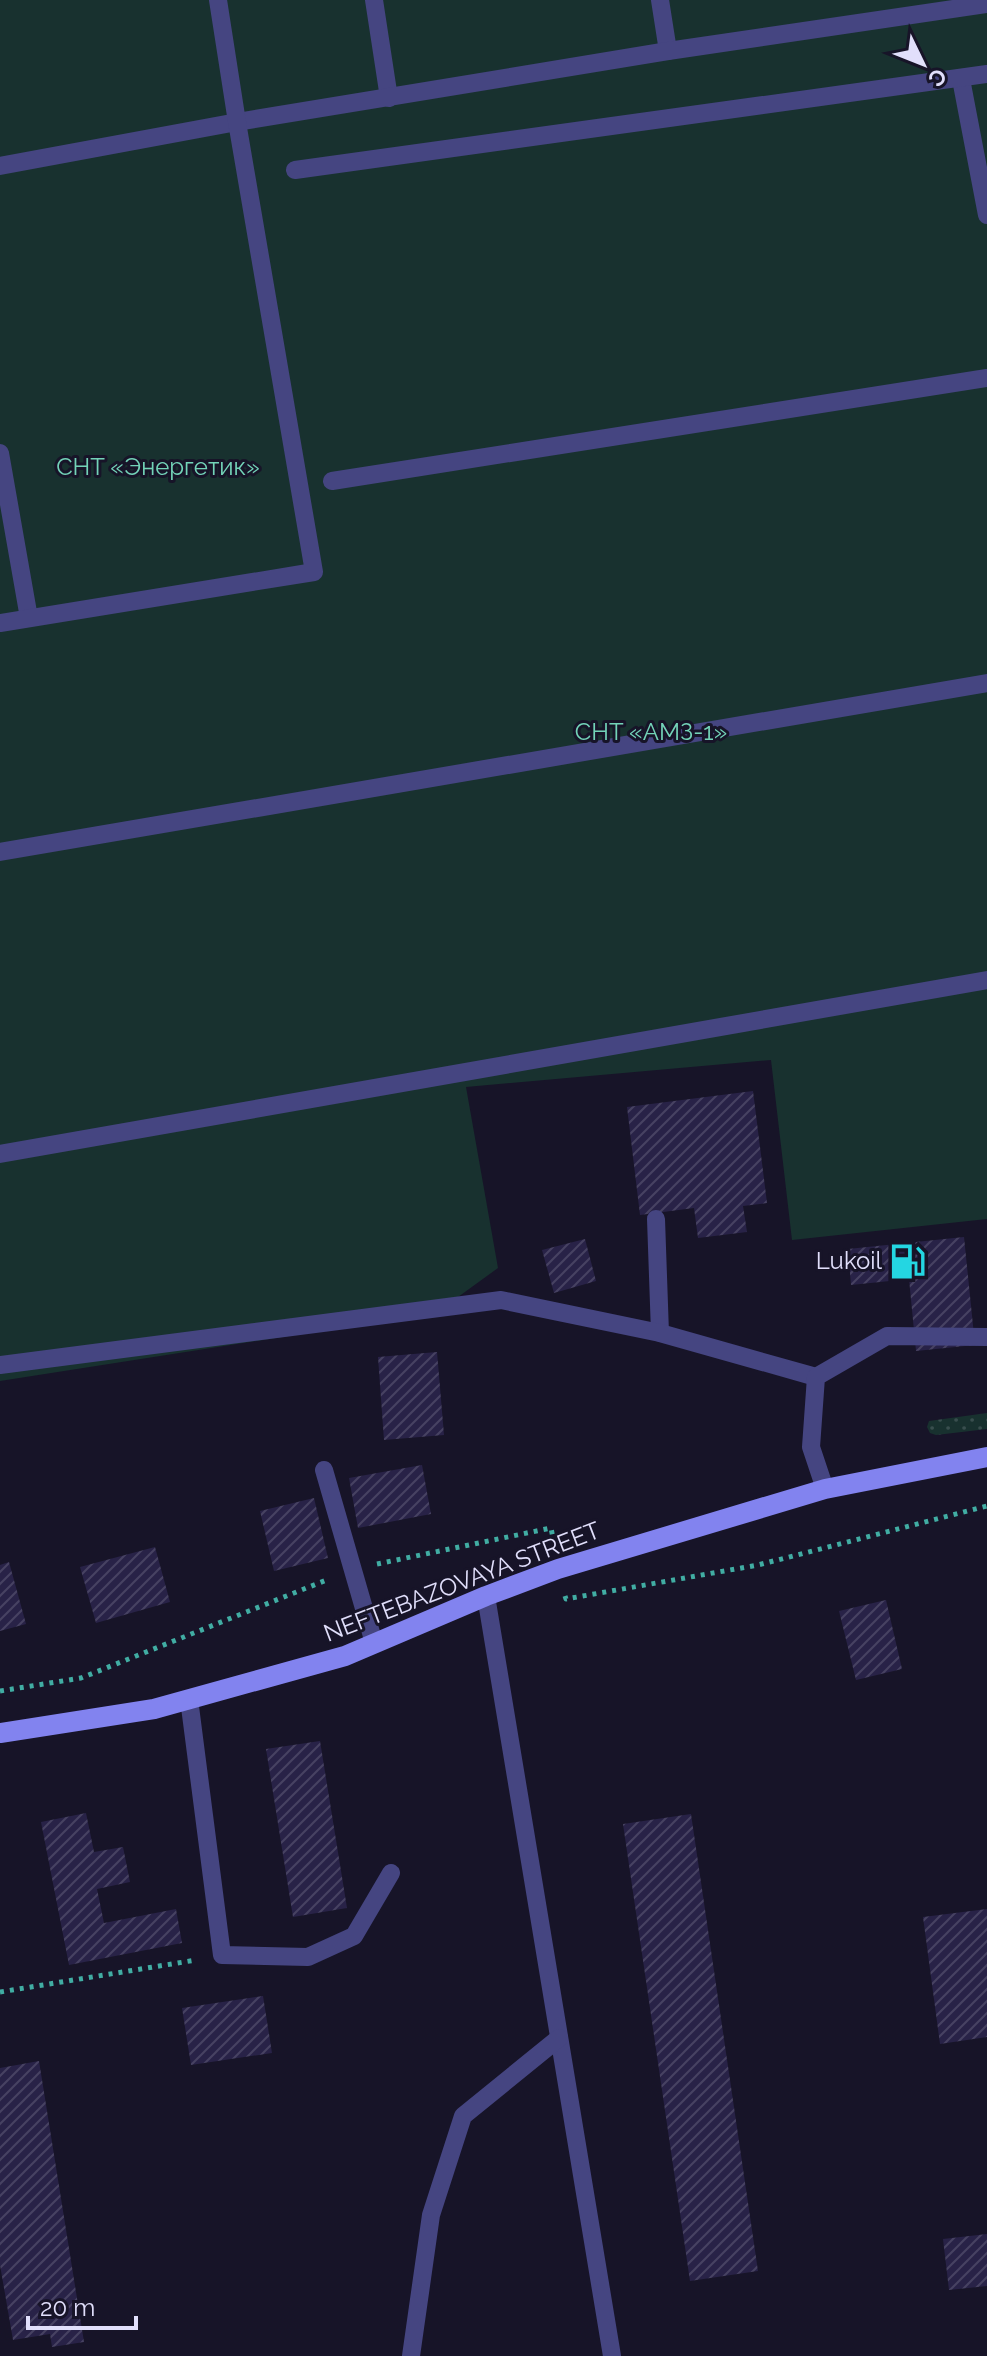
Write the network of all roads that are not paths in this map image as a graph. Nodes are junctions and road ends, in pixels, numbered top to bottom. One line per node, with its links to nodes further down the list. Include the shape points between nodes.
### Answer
1 (218, 0): 10 (lane)
2 (374, 0): 9 (lane)
3 (660, 0): 6 (lane)
4 (987, 4): 5 (lane)
5 (954, 5): 6 (lane)
6 (668, 51): 9 (lane)
7 (987, 74): 8 (lane)
8 (961, 79): 12 (lane); 13 (lane)
9 (389, 98): 10 (lane)
10 (237, 122): 11 (lane); 17 (lane, via 314,572)
11 (0, 166)
12 (295, 170)
13 (987, 215)
14 (987, 378): 16 (lane)
15 (0, 453): 17 (lane)
16 (332, 481)
17 (29, 618): 18 (lane)
18 (0, 623)
19 (987, 683): 20 (lane)
20 (0, 852)
21 (987, 980): 22 (lane)
22 (0, 1154)
23 (656, 1219): 24 (lane)
24 (660, 1333): 26 (lane, via 501,1300); 27 (lane)
25 (987, 1337): 27 (lane, via 887,1336)
26 (0, 1365)
27 (816, 1377): 30 (lane, via 811,1447)
28 (987, 1457): 30 (street, NEFTEBAZOVAYA STREET)
29 (324, 1470): 32 (lane)
30 (825, 1489): 31 (street, NEFTEBAZOVAYA STREET, via 558,1569)
31 (486, 1596): 32 (street, NEFTEBAZOVAYA STREET); 36 (lane)
32 (374, 1643): 33 (street, NEFTEBAZOVAYA STREET, via 345,1656)
33 (189, 1699): 34 (street, NEFTEBAZOVAYA STREET); 35 (lane, via 222,1955 308,1957 354,1936)
34 (0, 1733)
35 (391, 1873)
36 (559, 2038): 37 (lane, via 463,2116 431,2215); 38 (lane)
37 (411, 2356)
38 (612, 2356)

